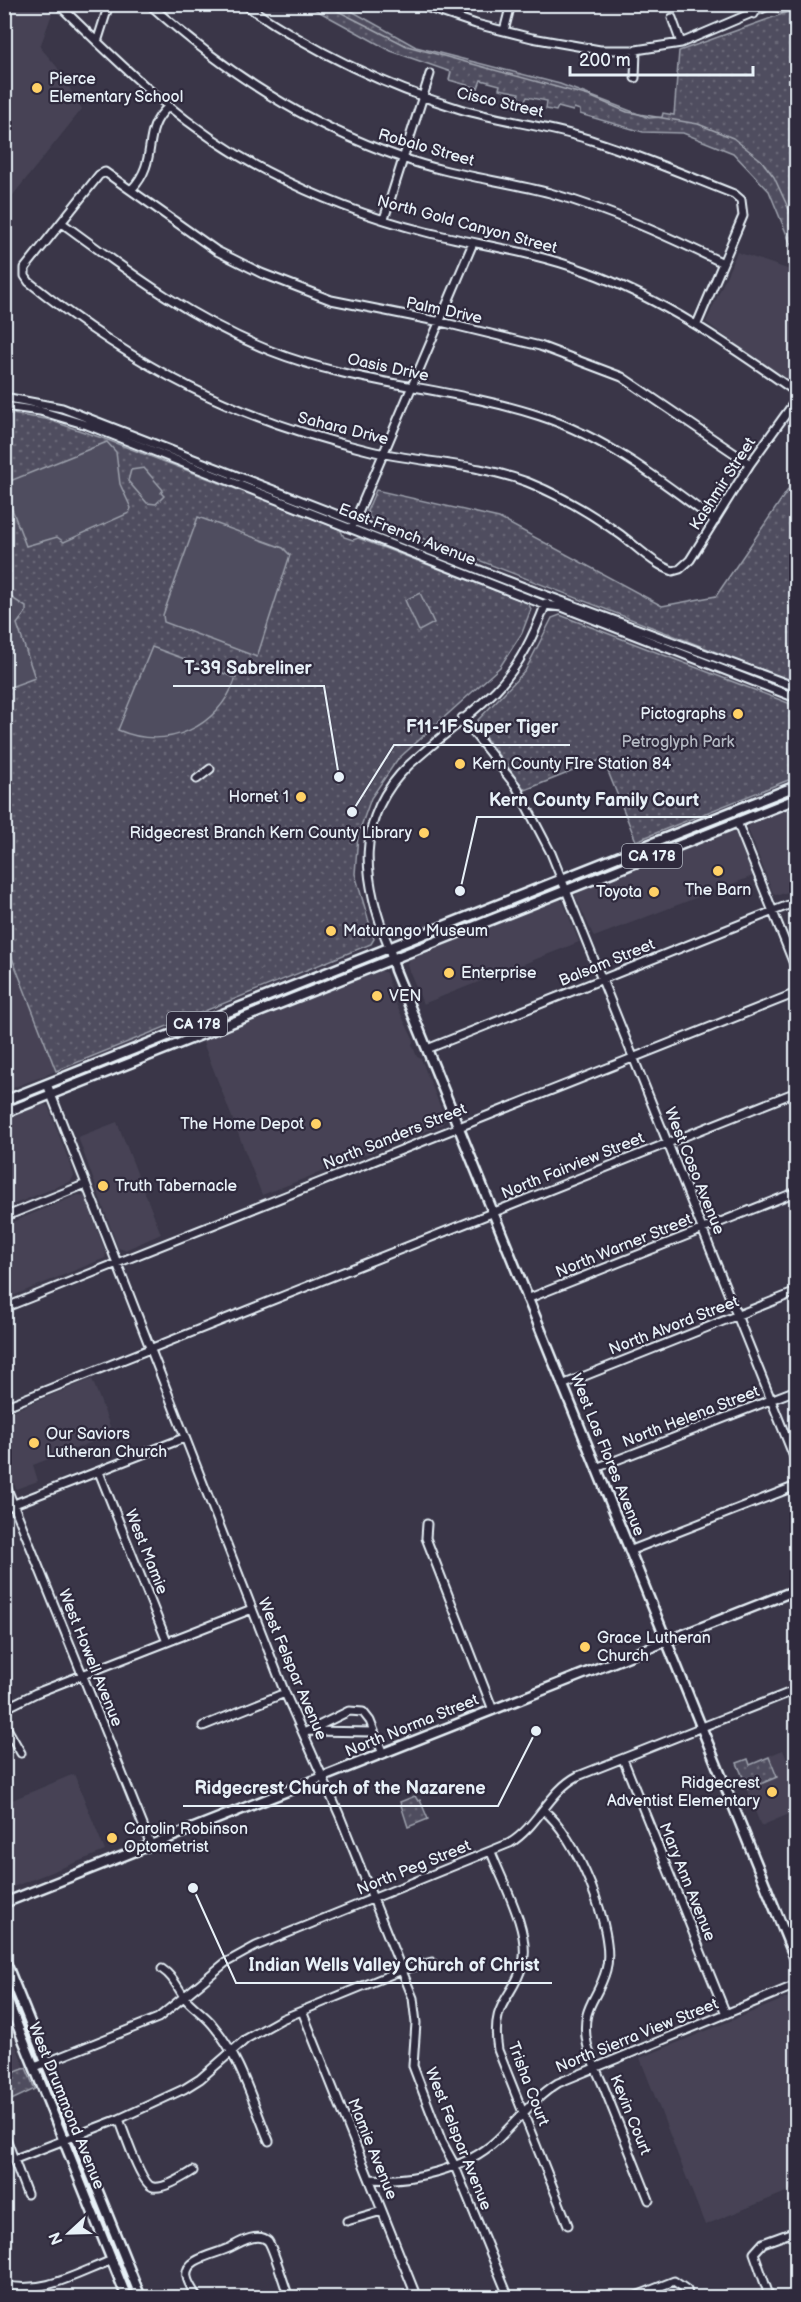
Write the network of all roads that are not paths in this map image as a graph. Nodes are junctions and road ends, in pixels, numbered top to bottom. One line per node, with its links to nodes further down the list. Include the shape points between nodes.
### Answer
1 (58, 4): 13 (street, North Gold Canyon Street)
2 (109, 4): 13 (street)
3 (149, 4): 20 (street, Robalo Street, via 214,59 276,101 349,138)
4 (244, 4): 18 (street, Cisco Street, via 307,46 373,79)
5 (417, 4): 12 (street)
6 (511, 4): 12 (street)
7 (750, 4): 10 (street)
8 (790, 4): 9 (street, via 781,8)
9 (773, 5): 10 (street)
10 (754, 14): 14 (street)
11 (672, 18): 14 (street)
12 (504, 31): 15 (street, via 580,48)
13 (97, 42): 19 (street, North Gold Canyon Street)
14 (681, 43): 15 (street)
15 (636, 50): 17 (street)
16 (430, 74): 18 (street)
17 (635, 78)
18 (422, 96): 20 (street); 25 (street, Cisco Street, via 463,110 546,127 648,160 734,194 743,206 741,220)
19 (168, 108): 21 (street, via 155,122 147,169); 22 (street, North Gold Canyon Street, via 264,170)
20 (402, 159): 22 (street); 25 (street, Robalo Street, via 550,193 618,216)
21 (132, 189): 23 (street, Palm Drive, via 102,173); 26 (street, Palm Drive, via 217,251 261,273 331,300)
22 (384, 219): 24 (street, North Gold Canyon Street)
23 (62, 223): 28 (street, Oasis Drive, via 183,309 269,350 330,370); 34 (street, Sahara Drive, via 24,272 27,279 63,309 114,345 227,406 291,430)
24 (473, 243): 26 (street); 27 (street, North Gold Canyon Street, via 584,271)
25 (723, 263): 27 (street)
26 (441, 322): 28 (street); 35 (street, Palm Drive, via 540,346 622,377)
27 (697, 324): 29 (street, North Gold Canyon Street)
28 (413, 388): 34 (street); 36 (street, Oasis Drive, via 481,399 556,422 601,443)
29 (796, 392)
30 (4, 397): 32 (street, East French Avenue)
31 (796, 400): 35 (street, Kashmir Street)
32 (41, 402): 33 (street); 37 (street, East French Avenue)
33 (4, 404): 37 (street, East French Avenue, via 87,425 339,524)
34 (384, 454): 37 (street); 38 (street, Sahara Drive, via 464,465 526,482 595,516)
35 (750, 464): 36 (street, Kashmir Street)
36 (715, 521): 38 (street, Kashmir Street, via 690,560 677,571)
37 (353, 524): 39 (street, East French Avenue); 40 (street, East French Avenue)
38 (667, 568)
39 (550, 596): 40 (street); 41 (street, East French Avenue)
40 (545, 605): 42 (street, East French Avenue, via 562,607); 43 (street, via 533,636 513,669)
41 (796, 687)
42 (796, 698)
43 (462, 718): 49 (street, West Coso Avenue, via 516,786); 53 (street, via 395,781 375,817 368,846 369,885)
44 (210, 769): 45 (street)
45 (197, 779)
46 (793, 788): 48 (main road, via 782,797 741,814); 49 (main road, CA 178)
47 (796, 799): 48 (main road, CA 178)
48 (737, 822): 50 (main road, CA 178); 52 (street)
49 (562, 879): 50 (street, West Coso Avenue); 53 (main road, CA 178)
50 (566, 889): 54 (main road, CA 178); 56 (street, West Coso Avenue)
51 (796, 902): 52 (street, Balsam Street)
52 (773, 911): 55 (street); 56 (street, Balsam Street)
53 (389, 947): 54 (main road, West Las Flores Avenue); 58 (main road, CA 178)
54 (390, 958): 59 (main road, CA 178); 60 (main road, West Las Flores Avenue)
55 (796, 969)
56 (602, 979): 60 (street, Balsam Street); 61 (street, West Coso Avenue)
57 (796, 993): 61 (street, North Sanders Street)
58 (254, 1002): 59 (main road, via 241,1013 211,1024); 62 (main road, CA 178)
59 (209, 1031): 64 (main road, CA 178)
60 (427, 1049): 67 (main road, West Las Flores Avenue)
61 (633, 1056): 67 (street, North Sanders Street); 68 (street, West Coso Avenue)
62 (47, 1084): 64 (street, West Felspar Avenue); 65 (main road, CA 178)
63 (796, 1092): 68 (street, North Fairview Street)
64 (51, 1094): 66 (main road, CA 178); 69 (street, West Felspar Avenue)
65 (4, 1101)
66 (4, 1113)
67 (458, 1127): 71 (main road, West Las Flores Avenue); 74 (street, North Sanders Street)
68 (668, 1143): 71 (street, North Fairview Street); 73 (street, West Coso Avenue)
69 (86, 1184): 72 (street); 74 (street, West Felspar Avenue)
70 (796, 1192): 73 (street, North Warner Street)
71 (493, 1212): 76 (main road, West Las Flores Avenue); 79 (street, North Fairview Street)
72 (4, 1217)
73 (703, 1229): 76 (street, North Warner Street); 78 (street, West Coso Avenue)
74 (116, 1264): 77 (street, North Sanders Street); 79 (street, West Felspar Avenue)
75 (796, 1292): 78 (street, North Alvord Street)
76 (527, 1299): 80 (main road, West Las Flores Avenue)
77 (4, 1308)
78 (738, 1316): 80 (street, North Alvord Street); 82 (street, West Coso Avenue)
79 (149, 1349): 83 (street); 84 (street, West Felspar Avenue)
80 (562, 1385): 86 (main road, West Las Flores Avenue)
81 (796, 1390): 82 (street, North Helena Street)
82 (771, 1400): 85 (street, West Coso Avenue); 86 (street, North Helena Street)
83 (4, 1407)
84 (184, 1438): 87 (street); 95 (street, West Felspar Avenue)
85 (796, 1462)
86 (596, 1468): 93 (main road, West Las Flores Avenue)
87 (99, 1472): 90 (street); 97 (street, West Mamie)
88 (4, 1481): 90 (street, West Howell Avenue)
89 (796, 1486): 93 (street)
90 (14, 1505): 91 (street); 98 (street, West Howell Avenue)
91 (4, 1508)
92 (427, 1524): 102 (street, via 426,1538)
93 (629, 1551): 96 (main road, West Las Flores Avenue)
94 (796, 1590): 96 (main road, North Norma Street)
95 (252, 1609): 97 (street); 100 (street, West Felspar Avenue)
96 (665, 1641): 102 (main road, North Norma Street); 105 (main road, West Las Flores Avenue)
97 (167, 1642): 98 (street)
98 (83, 1675): 101 (street); 113 (street, West Howell Avenue)
99 (796, 1690): 105 (street, North Peg Street)
100 (285, 1693): 104 (street); 106 (street, West Felspar Avenue)
101 (4, 1709)
102 (493, 1710): 109 (main road, North Norma Street)
103 (4, 1722): 108 (street)
104 (203, 1726)
105 (701, 1727): 110 (street, North Peg Street); 118 (main road, West Las Flores Avenue)
106 (305, 1732): 107 (street); 107 (street, via 354,1710 366,1715); 111 (street, West Felspar Avenue)
107 (374, 1732): 109 (street)
108 (21, 1753)
109 (383, 1754): 111 (main road, North Norma Street)
110 (623, 1759): 112 (street, North Peg Street, via 571,1780); 126 (street, Mary Ann Avenue)
111 (322, 1778): 113 (main road, North Norma Street); 115 (street, West Felspar Avenue)
112 (543, 1810): 114 (street, North Peg Street, via 521,1836); 129 (street, Kevin Court, via 570,1840 606,1927 606,1969 585,2015 587,2046)
113 (151, 1845): 116 (main road, North Norma Street)
114 (490, 1852): 115 (street, North Peg Street); 131 (street, Trisha Court, via 518,1920 524,1947 519,1974 503,2000 496,2023 498,2050)
115 (373, 1898): 121 (street, West Felspar Avenue); 124 (street, North Peg Street, via 235,1956)
116 (4, 1903)
117 (4, 1958): 128 (main road, West Drummond Avenue)
118 (796, 1961)
119 (432, 1962): 121 (street)
120 (162, 1970): 124 (street)
121 (402, 1970): 125 (street); 138 (street, West Felspar Avenue, via 416,2014 413,2066)
122 (796, 1985): 126 (street, North Sierra View Street)
123 (4, 1992): 130 (main road, West Drummond Avenue)
124 (184, 1997): 127 (street, via 212,2024); 128 (street, North Peg Street, via 151,2022)
125 (302, 2011): 127 (street, via 264,2027); 140 (street, Mamie Avenue)
126 (726, 2014): 129 (street, North Sierra View Street)
127 (231, 2051): 132 (street, via 200,2079); 136 (street)
128 (46, 2062): 130 (street, North Peg Street); 134 (main road, West Drummond Avenue)
129 (596, 2066): 131 (street, North Sierra View Street, via 558,2083); 142 (street, Kevin Court)
130 (35, 2067): 135 (main road, West Drummond Avenue)
131 (523, 2111): 138 (street, North Sierra View Street, via 496,2142); 145 (street, Trisha Court)
132 (119, 2119): 134 (street); 139 (street, via 150,2186 168,2184)
133 (4, 2133): 137 (street)
134 (76, 2134): 135 (street); 151 (main road, West Drummond Avenue)
135 (64, 2140): 137 (street); 147 (main road, West Drummond Avenue)
136 (269, 2141)
137 (15, 2159): 141 (street)
138 (454, 2164): 140 (street, North Sierra View Street, via 406,2178); 155 (street, West Felspar Avenue)
139 (193, 2171)
140 (370, 2179): 143 (street, Mamie Avenue)
141 (27, 2194)
142 (649, 2200)
143 (382, 2211): 144 (street); 149 (street, Mamie Avenue)
144 (347, 2221)
145 (568, 2225)
146 (796, 2231): 158 (street, via 763,2243 754,2253)
147 (110, 2261): 148 (street, via 45,2286 31,2289); 150 (main road, West Drummond Avenue)
148 (4, 2285)
149 (416, 2295): 154 (street)
150 (127, 2298)
151 (141, 2298)
152 (198, 2298): 153 (street, via 187,2273 188,2266 247,2239 260,2238 270,2243)
153 (289, 2298)
154 (400, 2298)
155 (508, 2298)
156 (631, 2298): 157 (street, via 674,2281 687,2290)
157 (688, 2298)
158 (770, 2298)

